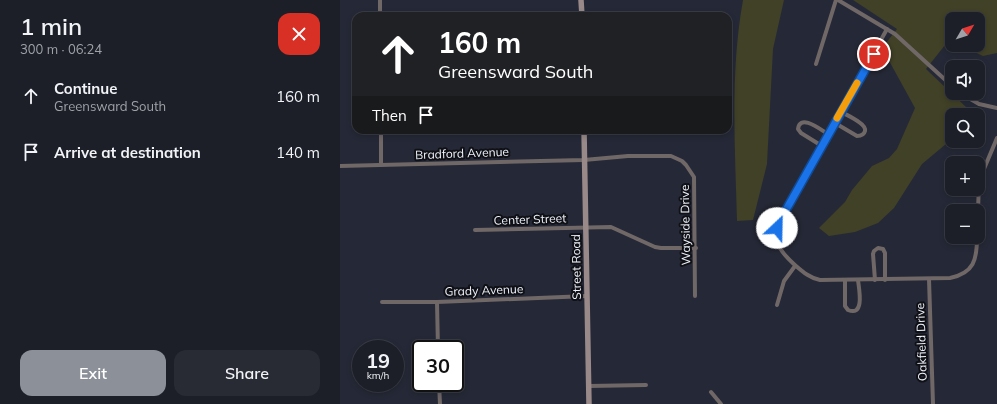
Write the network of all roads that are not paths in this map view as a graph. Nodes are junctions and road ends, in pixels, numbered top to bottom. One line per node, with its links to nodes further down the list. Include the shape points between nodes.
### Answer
1 (380, 0): 4 (street)
2 (581, 0): 5 (main road)
3 (837, 0): 6 (street); 7 (street)
4 (380, 12)
5 (582, 12)
6 (888, 29): 8 (street); 11 (street)
7 (816, 64)
8 (945, 79)
9 (972, 100): 10 (street)
10 (997, 108)
11 (841, 112): 12 (street); 12 (street, via 863,125 864,132 857,136)
12 (835, 123): 15 (street)
13 (381, 134): 19 (street)
14 (584, 134): 18 (main road, Street Road)
15 (828, 134): 17 (street); 17 (street, via 806,122 799,124 799,132)
16 (997, 138): 21 (street)
17 (822, 146): 26 (street, via 777,228 776,240 780,251)
18 (584, 160): 19 (street, Bradford Avenue); 22 (main road, Street Road); 25 (street, Wayside Drive, via 671,156 682,161 694,177)
19 (381, 165): 20 (street, Bradford Avenue)
20 (340, 166)
21 (985, 167)
22 (586, 227): 23 (street, Center Street); 25 (street, Center Street, via 615,228 661,248); 32 (main road, Street Road)
23 (475, 230)
24 (977, 244): 27 (street, via 974,263 967,272 957,277)
25 (696, 248): 33 (street, Wayside Drive)
26 (795, 266): 28 (street, via 815,279); 36 (street, via 784,281)
27 (929, 279): 31 (street); 45 (street, Oakfield Drive)
28 (845, 280): 29 (street); 29 (street, via 845,306 854,312 860,306)
29 (858, 280): 30 (street)
30 (875, 280): 31 (street); 31 (street, via 873,253 878,248 883,249 885,254)
31 (885, 280)
32 (587, 296): 35 (street, Grady Avenue); 39 (main road, Street Road)
33 (696, 296)
34 (382, 302): 35 (street, Grady Avenue)
35 (437, 302): 37 (street)
36 (777, 305)
37 (438, 340)
38 (646, 385): 39 (street)
39 (589, 386): 43 (main road, Street Road)
40 (439, 392): 42 (street)
41 (711, 392): 44 (street)
42 (440, 404)
43 (589, 404)
44 (721, 404)
45 (932, 404)

